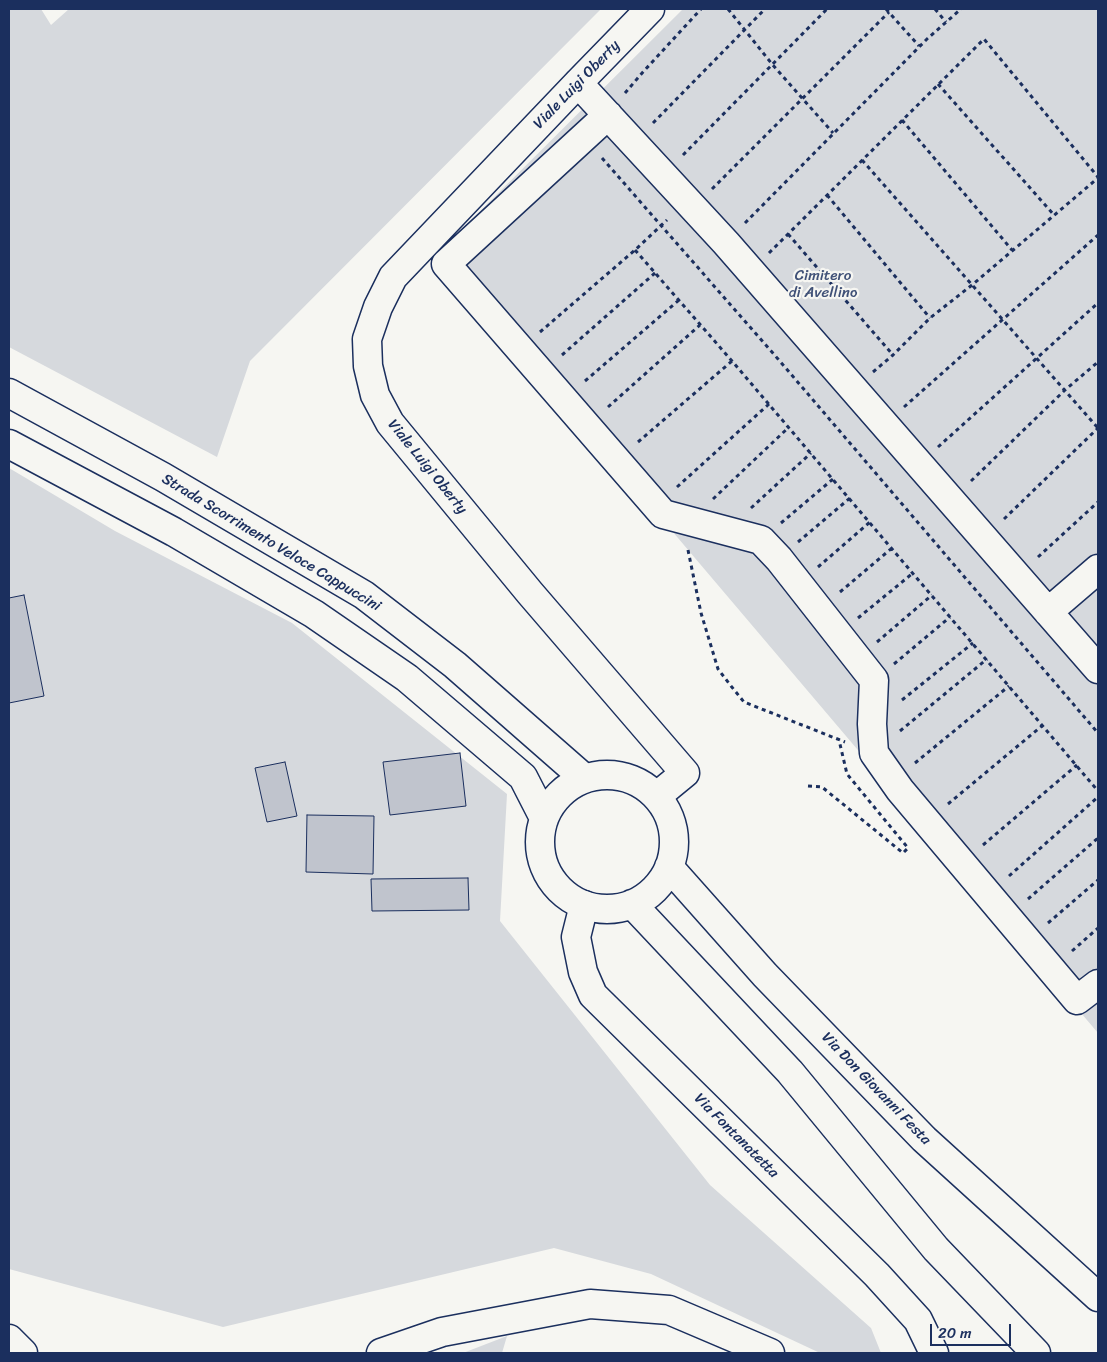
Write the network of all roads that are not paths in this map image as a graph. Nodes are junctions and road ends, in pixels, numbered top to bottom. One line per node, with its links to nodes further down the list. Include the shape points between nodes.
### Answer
1 (650, 9): 2 (street, Viale Luigi Oberty)
2 (578, 83): 3 (street); 10 (street, Viale Luigi Oberty, via 393,276 367,339 368,366 375,395 390,423 684,773)
3 (608, 115): 7 (street, via 751,271); 15 (street, via 446,264 663,514 726,531 770,549 874,680 874,753 893,780 1077,1000)
4 (9, 393): 9 (street, Strada Scorrimento Veloce Cappuccini, via 163,477 364,595 455,665)
5 (15, 448): 11 (street, via 174,532 314,614 407,678 523,777)
6 (1098, 569): 7 (street)
7 (1048, 612): 8 (street)
8 (1098, 669)
9 (584, 778): 10 (street, via 603,774 623,776); 11 (street, via 566,788 553,801)
10 (657, 796): 12 (street, via 673,830 674,849)
11 (544, 818): 14 (street, via 540,839 542,860 566,895)
12 (669, 867): 13 (street, via 647,896); 16 (street, Via Don Giovanni Festa, via 765,975 924,1139)
13 (632, 904): 14 (street, via 600,909); 22 (street, via 790,1072 936,1249)
14 (584, 905): 21 (street, Via Fontanatetta, via 576,937 583,972 593,995 877,1275 918,1320)
15 (1098, 984)
16 (1098, 1297)
17 (9, 1340): 18 (street)
18 (23, 1353)
19 (381, 1353): 20 (street, via 442,1332 590,1304 669,1310)
20 (770, 1353)
21 (934, 1353)
22 (1036, 1353)

